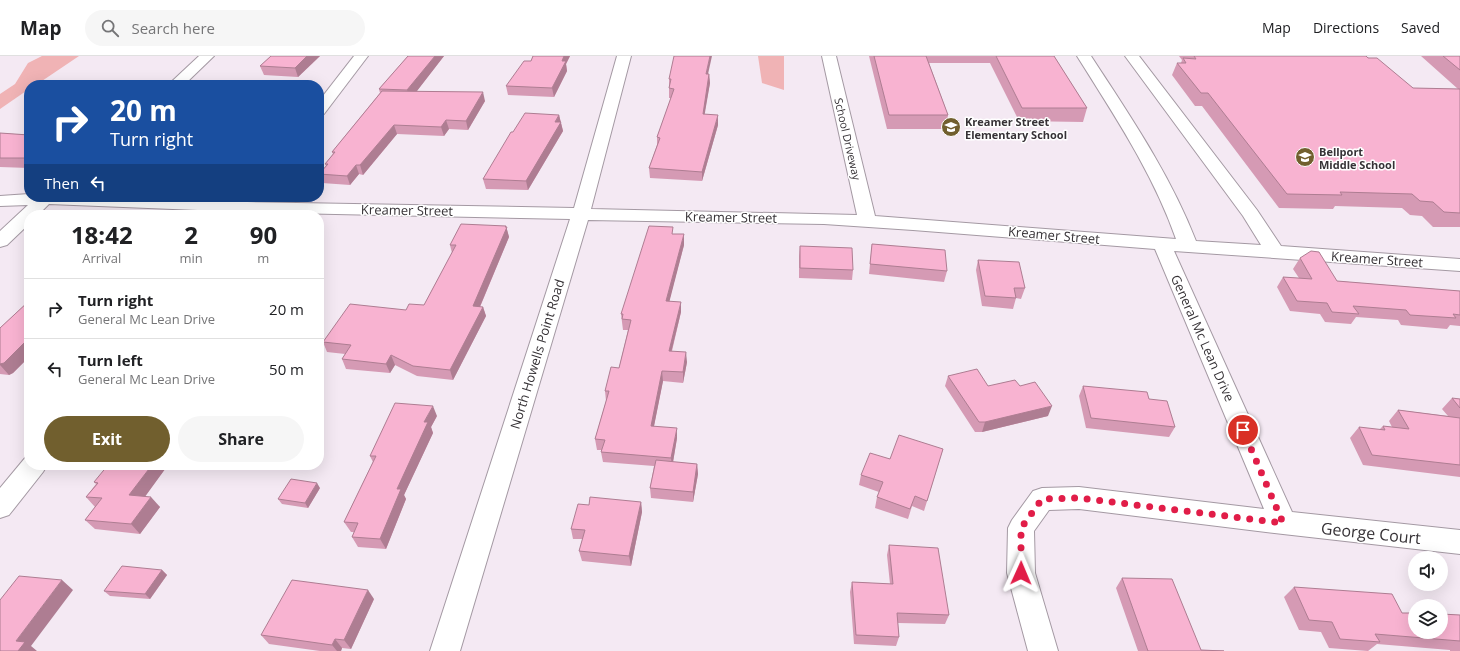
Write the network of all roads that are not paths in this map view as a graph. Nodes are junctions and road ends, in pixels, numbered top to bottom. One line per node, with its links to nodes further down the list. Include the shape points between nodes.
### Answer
1 (207, 56): 7 (street)
2 (361, 56): 8 (street)
3 (624, 56): 15 (street, North Howells Point Road)
4 (829, 56): 17 (street, School Driveway)
5 (1084, 56): 20 (street, via 1157,173 1178,215)
6 (1132, 56): 21 (street, via 1251,214)
7 (181, 80)
8 (324, 105)
9 (24, 199): 10 (street, Kreamer Street)
10 (0, 201)
11 (42, 202): 14 (street)
12 (146, 202): 13 (street, Kreamer Street)
13 (247, 206): 15 (street, Kreamer Street)
14 (33, 210)
15 (581, 214): 17 (street, Kreamer Street); 27 (street, North Howells Point Road)
16 (24, 218): 18 (street)
17 (867, 222): 19 (street, Kreamer Street)
18 (0, 240)
19 (1162, 244): 20 (street, Kreamer Street); 25 (street, General Mc Lean Drive)
20 (1188, 245): 21 (street, Kreamer Street)
21 (1275, 252): 22 (street, Kreamer Street)
22 (1460, 265)
23 (30, 470): 24 (street)
24 (0, 507)
25 (1283, 523): 26 (street, George Court); 28 (street, via 1079,498 1042,499 1021,528 1021,573)
26 (1460, 542)
27 (445, 651)
28 (1043, 651)

